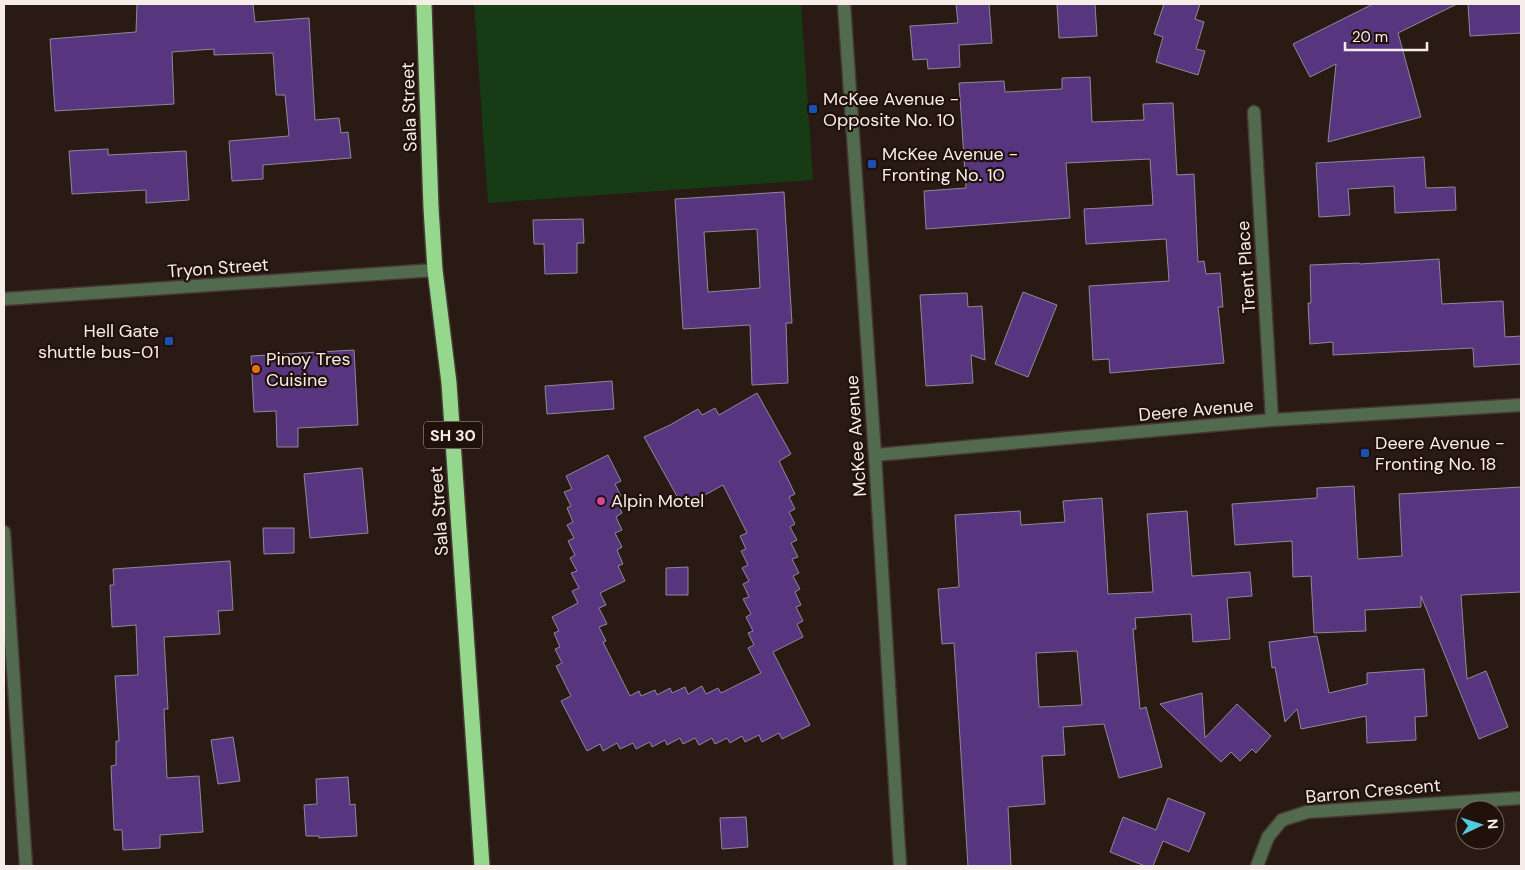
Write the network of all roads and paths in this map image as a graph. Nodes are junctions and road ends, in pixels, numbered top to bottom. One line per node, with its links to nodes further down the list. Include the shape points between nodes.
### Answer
1 (424, 4): 4 (highway, Sala Street / SH 30)
2 (844, 4): 8 (street, McKee Avenue)
3 (1254, 112): 7 (street, Trent Place)
4 (435, 270): 5 (street, Tryon Street); 12 (highway, Sala Street / SH 30, via 449,383)
5 (4, 299)
6 (1521, 405): 7 (street, Deere Avenue)
7 (1272, 420): 8 (street, Deere Avenue)
8 (875, 455): 13 (street, McKee Avenue)
9 (4, 532): 11 (street)
10 (1521, 798): 14 (street, Barron Crescent, via 1307,812 1282,820 1268,838)
11 (26, 866)
12 (482, 866)
13 (900, 866)
14 (1257, 866)

